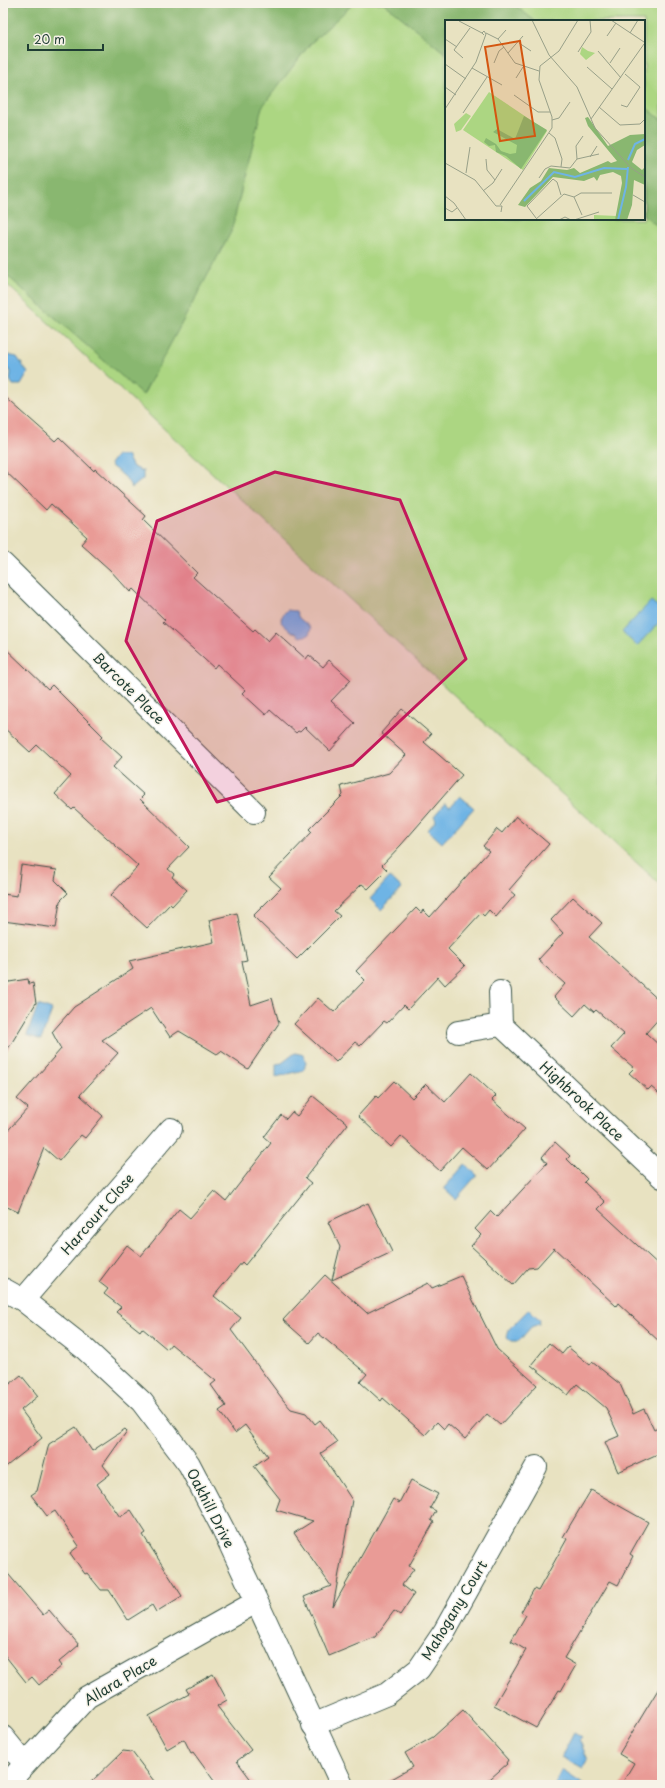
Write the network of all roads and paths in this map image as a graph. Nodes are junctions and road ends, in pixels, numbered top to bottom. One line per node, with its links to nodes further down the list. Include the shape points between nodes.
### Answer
1 (3, 564): 2 (street, Barcote Place)
2 (254, 812)
3 (500, 992): 4 (street)
4 (501, 1025): 5 (street); 7 (street, Highbrook Place)
5 (458, 1032)
6 (170, 1129): 9 (street, Harcourt Close)
7 (662, 1177)
8 (3, 1290): 9 (street, Oakhill Drive)
9 (22, 1300): 11 (street, Oakhill Drive, via 84,1348 142,1402 189,1464)
10 (536, 1467): 12 (street, Mahogany Court, via 444,1632 419,1669 387,1694)
11 (256, 1602): 12 (street, Oakhill Drive); 14 (street, Allara Place, via 87,1697)
12 (313, 1725): 16 (street, Oakhill Drive)
13 (3, 1737): 14 (street)
14 (24, 1763): 15 (street, Allara Place)
15 (6, 1785)
16 (342, 1785)

